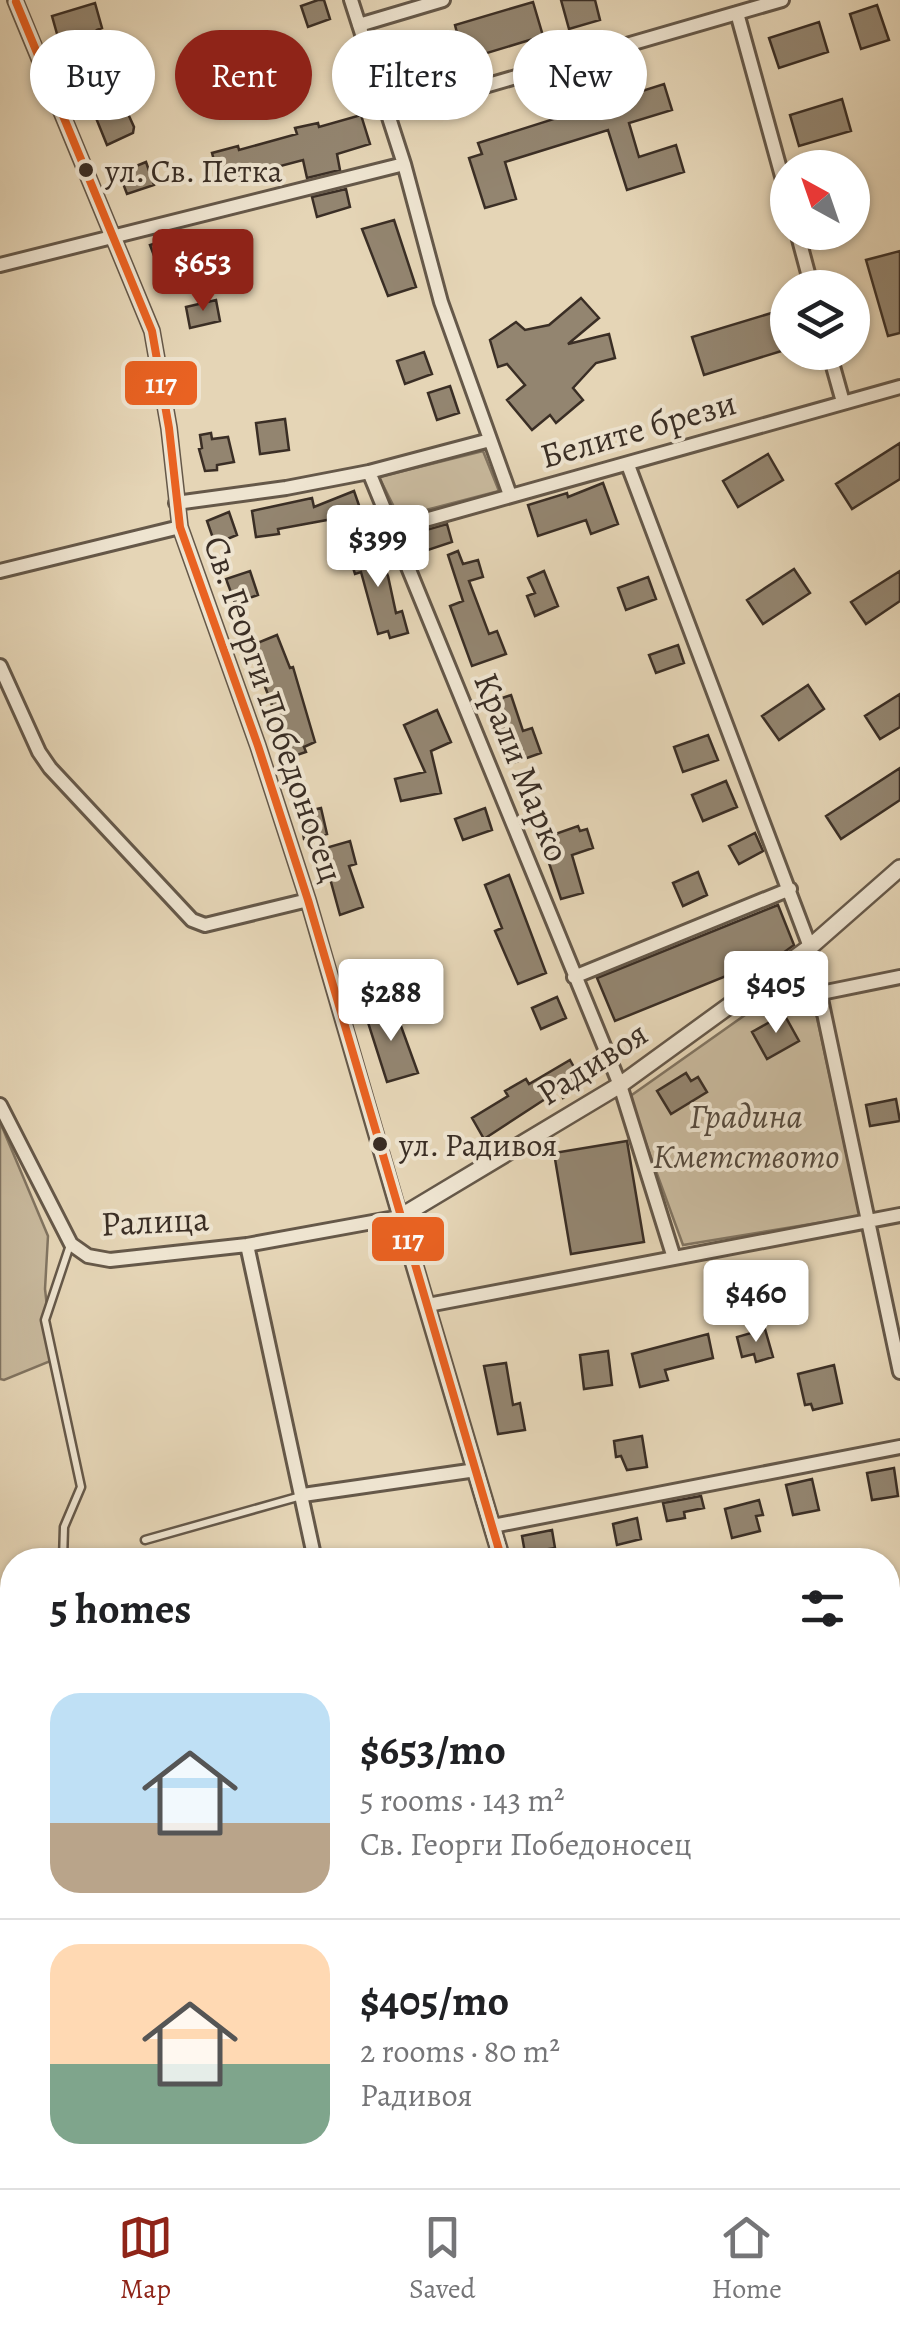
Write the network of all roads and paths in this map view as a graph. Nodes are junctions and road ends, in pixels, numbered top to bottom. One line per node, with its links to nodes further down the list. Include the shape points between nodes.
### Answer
1 (351, 0): 7 (street)
2 (442, 0): 7 (street)
3 (782, 0): 6 (street)
4 (18, 1): 5 (street); 13 (street, Св. Георги Победоносец)
5 (0, 9)
6 (737, 13): 9 (street); 11 (street)
7 (359, 25): 8 (street)
8 (361, 30)
9 (493, 84)
10 (390, 120): 12 (street)
11 (775, 150)
12 (404, 164): 13 (street); 18 (street, via 441,302)
13 (114, 237): 14 (street); 22 (street, Св. Георги Победоносец, via 152,332)
14 (0, 265)
15 (835, 370): 17 (street)
16 (900, 386): 17 (street, Белите брези)
17 (843, 402): 19 (street, Белите брези)
18 (490, 440): 20 (street); 21 (street)
19 (628, 464): 21 (street, Белите брези); 28 (street)
20 (369, 472): 22 (street); 24 (street, Крали Марко)
21 (510, 495): 24 (street, Белите брези)
22 (176, 504): 23 (street, Св. Георги Победоносец)
23 (180, 526): 25 (street); 29 (street, Св. Георги Победоносец)
24 (393, 529): 31 (street, Крали Марко)
25 (0, 571)
26 (0, 666): 29 (street, via 50,768 197,924)
27 (900, 868): 30 (street, Радивоя)
28 (790, 889): 30 (street); 31 (street)
29 (308, 900): 37 (street, Св. Георги Победоносец)
30 (810, 947): 33 (street); 34 (street, Радивоя)
31 (574, 977): 34 (street, Крали Марко)
32 (900, 977): 33 (street)
33 (821, 993): 38 (street)
34 (620, 1084): 37 (street, Радивоя); 41 (street, Крали Марко)
35 (0, 1104): 39 (street, Ралица)
36 (900, 1215): 38 (street)
37 (400, 1216): 40 (street, Ралица); 42 (street, Св. Георги Победоносец)
38 (868, 1222): 41 (street); 43 (street)
39 (71, 1244): 40 (street, Ралица, via 110,1260); 49 (lane, via 45,1320 82,1486)
40 (247, 1246): 46 (street)
41 (674, 1258): 42 (street)
42 (428, 1305): 45 (street, Св. Георги Победоносец)
43 (900, 1372)
44 (900, 1447): 47 (street)
45 (476, 1470): 46 (street); 47 (street, Св. Георги Победоносец)
46 (302, 1495): 48 (lane); 50 (street)
47 (493, 1526): 51 (street, Св. Георги Победоносец)
48 (146, 1540)
49 (63, 1548)
50 (313, 1548)
51 (499, 1548)

